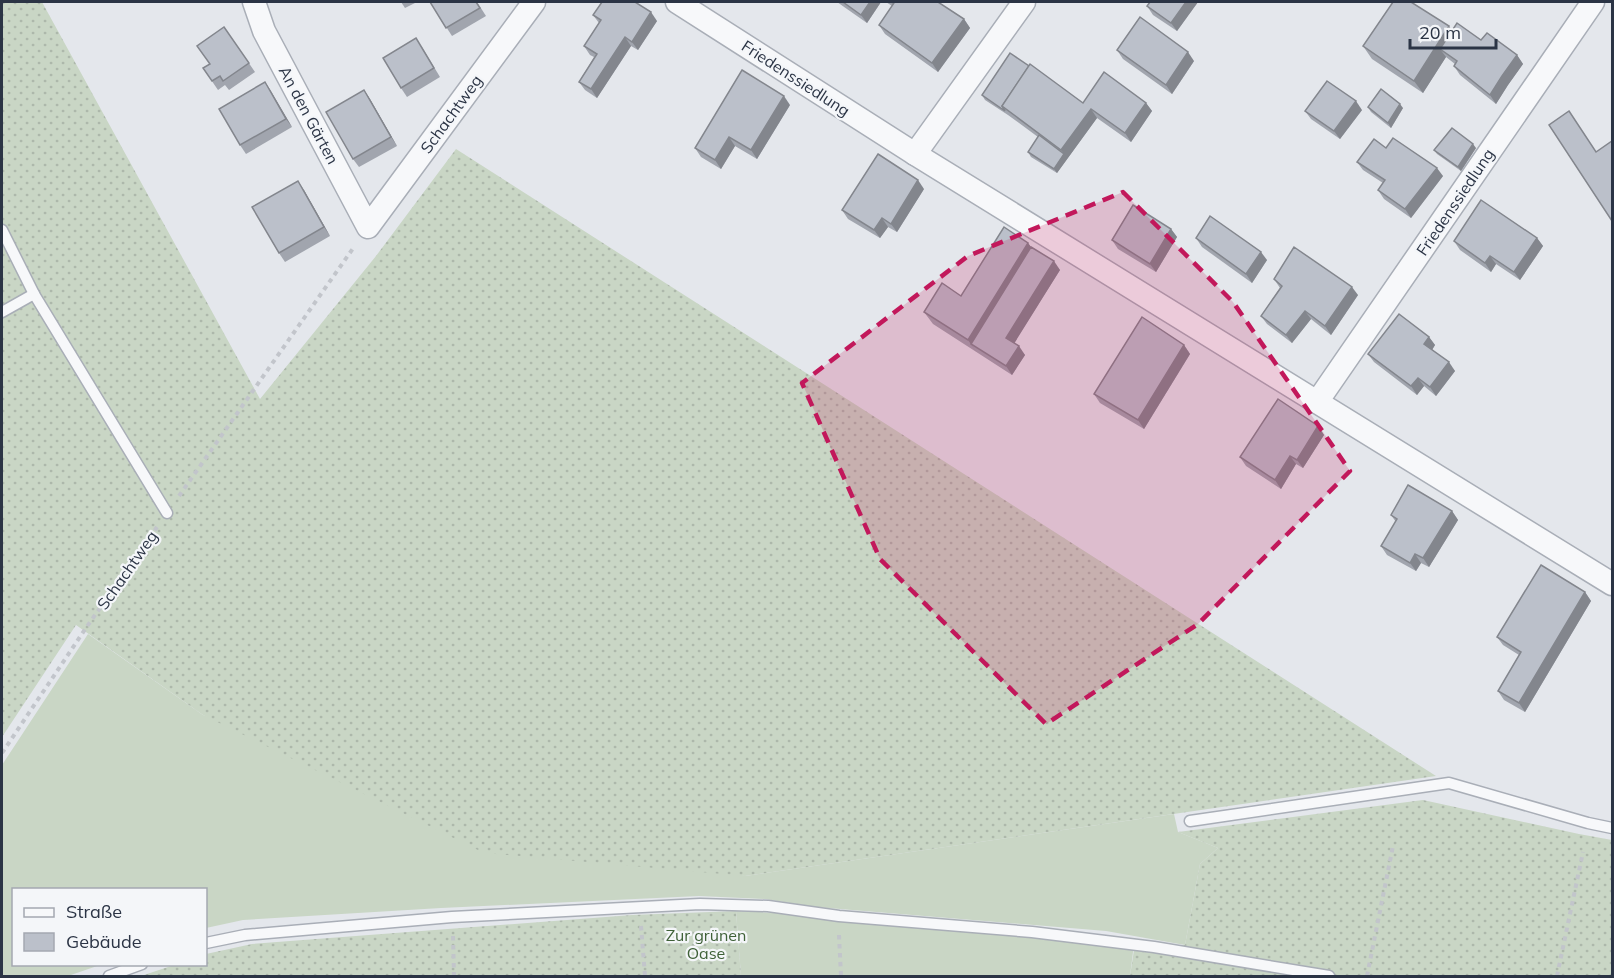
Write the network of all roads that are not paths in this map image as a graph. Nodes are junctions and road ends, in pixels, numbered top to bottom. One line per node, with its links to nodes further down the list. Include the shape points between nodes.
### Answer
1 (254, 2): 7 (street, An den Gärten, via 264,31)
2 (534, 2): 7 (street, Schachtweg)
3 (677, 2): 6 (street, Friedenssiedlung)
4 (1024, 2): 6 (street)
5 (1593, 2): 11 (street, Friedenssiedlung)
6 (915, 154): 11 (street, Friedenssiedlung)
7 (368, 227)
8 (2, 230): 9 (lane)
9 (34, 294): 10 (lane); 12 (lane)
10 (2, 312)
11 (1317, 402): 13 (street, Friedenssiedlung)
12 (167, 513)
13 (1612, 584)
14 (1190, 821): 15 (lane, via 1449,783)
15 (1612, 828)
16 (207, 943): 19 (lane, via 245,935 452,918 700,904 768,906 838,916 1044,933)
17 (136, 966): 18 (lane)
18 (109, 976)
19 (1329, 976)

